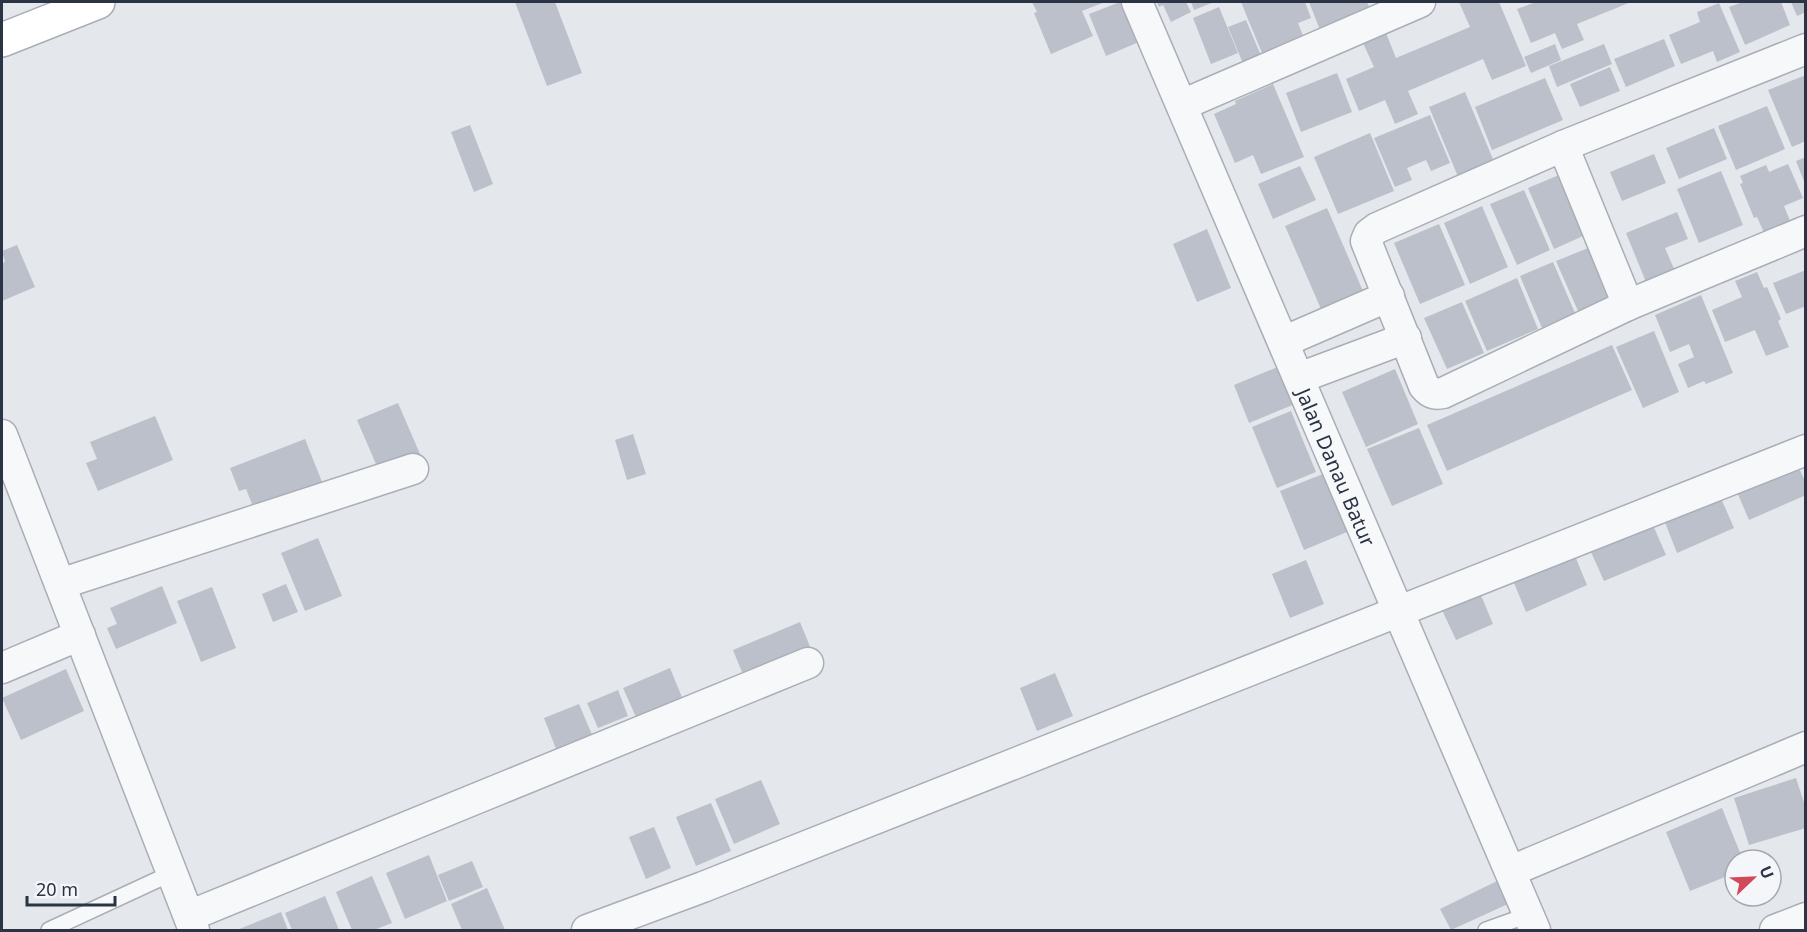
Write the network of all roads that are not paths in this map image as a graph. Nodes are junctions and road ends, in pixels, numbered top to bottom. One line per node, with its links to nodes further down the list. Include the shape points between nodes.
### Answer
1 (98, 2): 4 (street)
2 (1137, 2): 7 (street, Jalan Danau Batur)
3 (1420, 2): 7 (street)
4 (60, 8): 5 (street)
5 (2, 40)
6 (1806, 50): 8 (street)
7 (1182, 105): 13 (street, Jalan Danau Batur)
8 (1563, 146): 10 (street, via 1373,230 1366,241); 11 (street)
9 (1806, 231): 11 (street)
10 (1389, 296): 12 (street); 13 (street)
11 (1628, 305): 12 (street, via 1437,394 1424,386)
12 (1406, 338): 14 (street)
13 (1283, 342): 14 (street, Jalan Danau Batur)
14 (1299, 378): 19 (street, Jalan Danau Batur)
15 (2, 435): 18 (street)
16 (1806, 450): 19 (street)
17 (413, 469): 18 (street)
18 (60, 584): 20 (street)
19 (1399, 611): 24 (street, Jalan Danau Batur); 30 (street)
20 (80, 635): 22 (street); 25 (street)
21 (808, 663): 27 (street)
22 (2, 668)
23 (1806, 747): 24 (street)
24 (1511, 871): 28 (street, Jalan Danau Batur)
25 (172, 873): 27 (street); 29 (lane)
26 (1806, 918): 32 (street)
27 (191, 923)
28 (1532, 923): 31 (lane)
29 (49, 930)
30 (587, 930)
31 (1486, 930)
32 (1775, 930)

